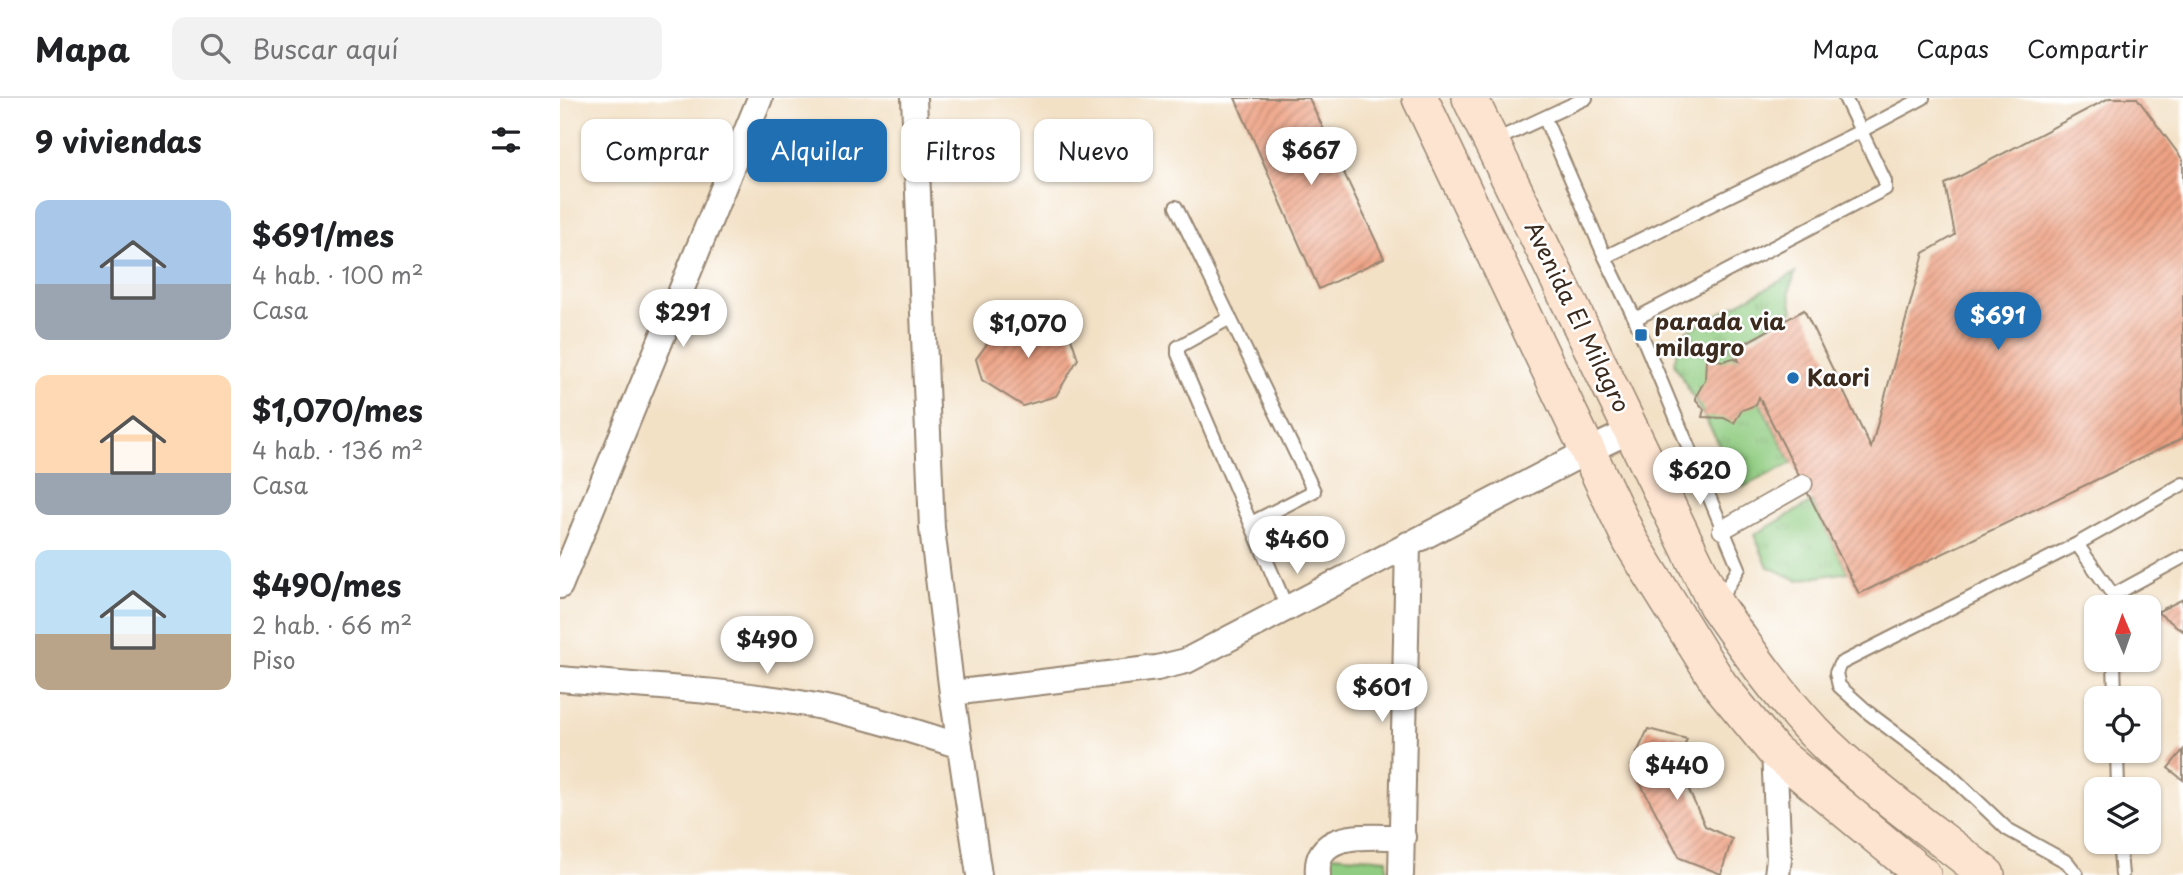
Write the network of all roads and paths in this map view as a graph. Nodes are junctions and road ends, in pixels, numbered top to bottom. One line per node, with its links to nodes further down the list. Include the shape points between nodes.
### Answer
1 (760, 98): 24 (street)
2 (914, 98): 30 (street, via 932,528)
3 (1420, 98): 16 (main road, Avenida El Milagro)
4 (1586, 98): 8 (lane)
5 (1845, 98): 9 (lane)
6 (1923, 98): 9 (lane)
7 (1476, 101): 10 (main road, Avenida El Milagro)
8 (1545, 119): 10 (lane); 12 (lane)
9 (1861, 131): 12 (lane); 14 (lane, via 1885,189)
10 (1491, 142): 15 (main road, Avenida El Milagro)
11 (1176, 207): 13 (lane)
12 (1605, 257): 14 (lane)
13 (1230, 318): 19 (lane, via 1178,347 1178,354); 19 (lane, via 1314,491)
14 (1634, 319): 20 (lane)
15 (1632, 430): 16 (street); 27 (main road, Avenida El Milagro)
16 (1588, 451): 21 (street); 32 (main road, Avenida El Milagro, via 1632,542 1720,685)
17 (1803, 484): 20 (street)
18 (2183, 484): 22 (lane)
19 (1251, 523): 28 (lane)
20 (1722, 530): 27 (lane, via 1739,568)
21 (1408, 544): 28 (street); 33 (street)
22 (2077, 544): 25 (lane); 41 (lane, via 1840,664 1836,673 1839,686 1946,771 2007,829 2067,862)
23 (2183, 557): 26 (lane)
24 (560, 586)
25 (2109, 595)
26 (2123, 595)
27 (1716, 605): 40 (main road, Avenida El Milagro, via 1766,677 1815,733)
28 (1287, 608): 30 (street, via 1171,666)
29 (560, 679): 31 (street, via 799,703 879,720)
30 (952, 693): 31 (street)
31 (960, 746): 35 (street)
32 (1774, 751): 38 (street); 39 (main road, Avenida El Milagro)
33 (1403, 837): 36 (street, via 1340,839 1323,849); 37 (street)
34 (2120, 854): 42 (lane)
35 (979, 875)
36 (1318, 875)
37 (1401, 875)
38 (1777, 875)
39 (1923, 875)
40 (1987, 875)
41 (2077, 875)
42 (2122, 875)

